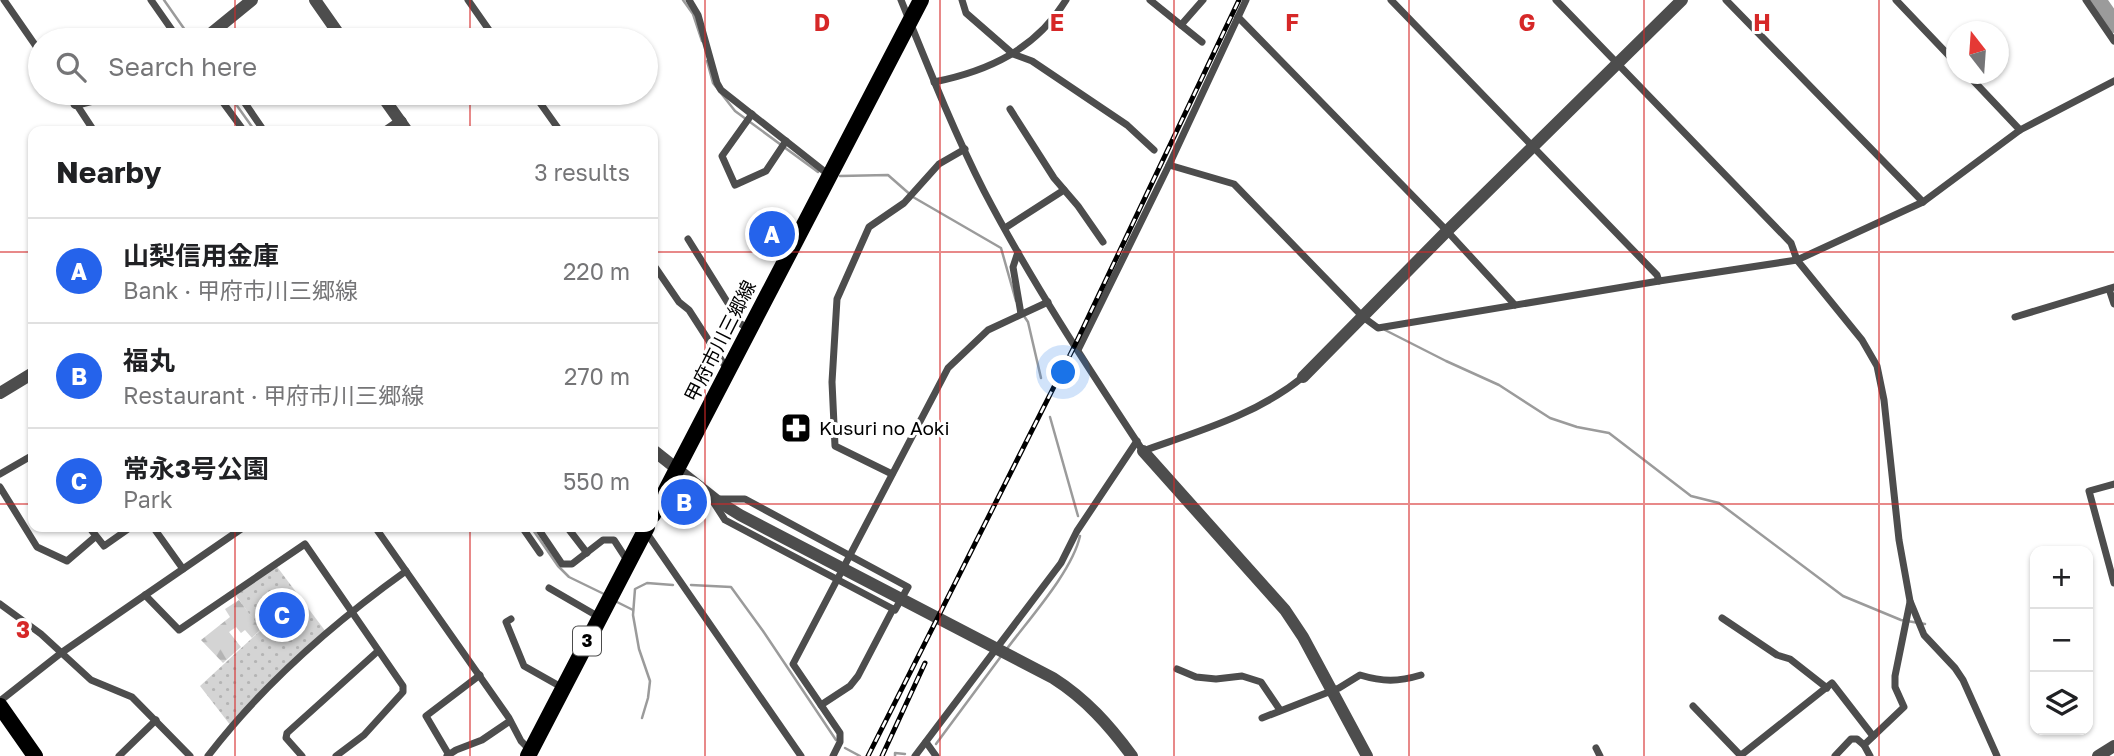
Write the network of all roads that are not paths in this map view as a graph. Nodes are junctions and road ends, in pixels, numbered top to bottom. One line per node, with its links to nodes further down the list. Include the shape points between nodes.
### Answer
1 (4, 0): 27 (street)
2 (151, 0): 23 (street)
3 (252, 0): 24 (street)
4 (315, 0): 25 (street)
5 (468, 0): 26 (street)
6 (689, 0): 42 (street, via 698,15 717,83)
7 (901, 0): 21 (street)
8 (921, 0): 21 (main road, 甲府市川三郷線)
9 (962, 0): 31 (street, via 966,13)
10 (1066, 0): 31 (street)
11 (1150, 0): 22 (street)
12 (1203, 0): 22 (street)
13 (1246, 0): 20 (street)
14 (1391, 0): 50 (street)
15 (1556, 0): 32 (street)
16 (1682, 0): 32 (street)
17 (1726, 0): 56 (street)
18 (1896, 0): 30 (street)
19 (2086, 0): 28 (street)
20 (1238, 17): 53 (street); 58 (street)
21 (910, 22): 34 (street); 54 (main road, 甲府市川三郷線)
22 (1181, 24): 29 (street)
23 (171, 28)
24 (218, 28)
25 (335, 28)
26 (488, 28)
27 (28, 35)
28 (2114, 41)
29 (1202, 42)
30 (1946, 52)
31 (1013, 54): 34 (street, via 982,70); 52 (street, via 1032,61 1128,125)
32 (1619, 64): 50 (street); 62 (street, via 1791,243)
33 (2114, 81): 48 (street)
34 (934, 82): 51 (street)
35 (1976, 84): 48 (street)
36 (77, 105): 43 (street)
37 (225, 105): 44 (street)
38 (246, 105): 45 (street)
39 (388, 105): 46 (street)
40 (542, 105): 47 (street)
41 (1010, 109): 55 (street)
42 (752, 114): 49 (street); 49 (street, via 722,156 735,185 766,171)
43 (91, 126)
44 (240, 126)
45 (261, 126)
46 (403, 126)
47 (556, 126)
48 (2020, 130): 56 (street)
49 (786, 141): 54 (street)
50 (1533, 147): 58 (street); 64 (street)
51 (965, 149): 57 (street); 83 (street, via 939,164 904,203 869,227 837,299 832,382 835,446)
52 (1154, 150)
53 (1169, 165): 70 (street, via 1234,184); 73 (street)
54 (829, 175): 72 (main road, 甲府市川三郷線)
55 (1064, 190): 57 (street); 60 (street)
56 (1923, 202): 62 (street)
57 (1005, 228): 61 (street)
58 (1447, 231): 68 (street); 70 (street)
59 (688, 239): 72 (street, via 741,324)
60 (1103, 242)
61 (1018, 252): 66 (street); 69 (street, via 1013,267)
62 (1797, 260): 64 (street); 109 (street, via 1863,340 1877,366)
63 (658, 271): 74 (street)
64 (1659, 281): 68 (street)
65 (2111, 288): 67 (street); 71 (street)
66 (1048, 302): 69 (street); 73 (street)
67 (2114, 304)
68 (1515, 305): 70 (street, via 1378,328)
69 (1021, 314): 83 (street, via 988,330 948,369)
70 (1363, 317): 76 (street)
71 (2015, 317)
72 (749, 329): 74 (main road, 甲府市川三郷線)
73 (1078, 350): 78 (street)
74 (728, 370): 81 (main road, 甲府市川三郷線)
75 (28, 376): 77 (street)
76 (1303, 377): 78 (street, via 1252,410)
77 (0, 393)
78 (1140, 446): 123 (street, via 1285,610); 133 (street, via 1077,531 1061,562)
79 (658, 454): 81 (street)
80 (28, 458): 82 (street)
81 (676, 469): 86 (street); 87 (main road, 甲府市川三郷線)
82 (0, 474)
83 (892, 474): 101 (street)
84 (2114, 484): 106 (street, via 2089,491)
85 (0, 487): 98 (street, via 37,547 67,561)
86 (712, 496): 101 (street, via 745,499); 105 (street, via 725,520); 149 (street, via 740,515 1053,678 1077,694)
87 (658, 505)
88 (92, 532): 98 (street)
89 (124, 532): 98 (street, via 104,546)
90 (157, 532): 103 (street)
91 (237, 532): 103 (street)
92 (379, 532): 104 (street)
93 (525, 532): 99 (street)
94 (540, 532): 100 (street, via 562,564 572,565)
95 (571, 532): 100 (street)
96 (644, 532): 102 (main road, 3)
97 (649, 532): 145 (street)
98 (95, 537)
99 (540, 553)
100 (587, 553): 102 (street, via 603,540 614,540)
101 (849, 555): 105 (street); 111 (street, via 908,587)
102 (628, 561): 113 (main road, 3)
103 (183, 569): 108 (street)
104 (406, 570): 112 (street); 120 (street)
105 (836, 581): 111 (street); 125 (street, via 793,664)
106 (2114, 583)
107 (549, 588): 113 (street)
108 (145, 595): 112 (street, via 179,630 305,544); 117 (street)
109 (1910, 601): 132 (street, via 1895,676 1904,707); 154 (street, via 1924,635 1963,680)
110 (0, 604): 117 (street)
111 (893, 609): 125 (street, via 858,676)
112 (350, 611): 116 (street); 142 (street, via 260,694)
113 (599, 618): 121 (main road, 3)
114 (1722, 618): 122 (street)
115 (510, 619): 121 (street, via 506,622 524,666)
116 (378, 650): 143 (street, via 286,733); 144 (street, via 403,692 364,735)
117 (61, 653): 124 (street); 130 (street, via 91,680 132,697)
118 (1177, 670): 128 (street, via 1196,677 1242,676 1261,682)
119 (1421, 675): 123 (street, via 1380,681 1360,675)
120 (480, 676): 131 (street); 138 (street, via 426,716)
121 (563, 688): 137 (main road, 3)
122 (1828, 688): 132 (street, via 1832,683); 151 (street)
123 (1332, 691): 128 (street); 150 (street)
124 (0, 701)
125 (821, 705): 146 (street, via 840,733)
126 (0, 706): 139 (main road)
127 (1693, 706): 151 (street)
128 (1280, 710): 129 (street)
129 (1262, 718)
130 (156, 720): 140 (street); 141 (street)
131 (510, 721): 136 (street); 137 (street)
132 (1873, 736): 134 (street)
133 (926, 742): 147 (street); 148 (street)
134 (1864, 745): 152 (street, via 1851,739); 153 (street)
135 (2114, 746): 155 (street)
136 (458, 753): 138 (street)
137 (530, 754)
138 (448, 755)
139 (36, 756)
140 (119, 756)
141 (190, 756)
142 (208, 756)
143 (302, 756)
144 (337, 756)
145 (801, 756)
146 (833, 756)
147 (915, 756)
148 (936, 756)
149 (1132, 756)
150 (1367, 756)
151 (1740, 756)
152 (1835, 756)
153 (1870, 756)
154 (1997, 756)
155 (2098, 756)

